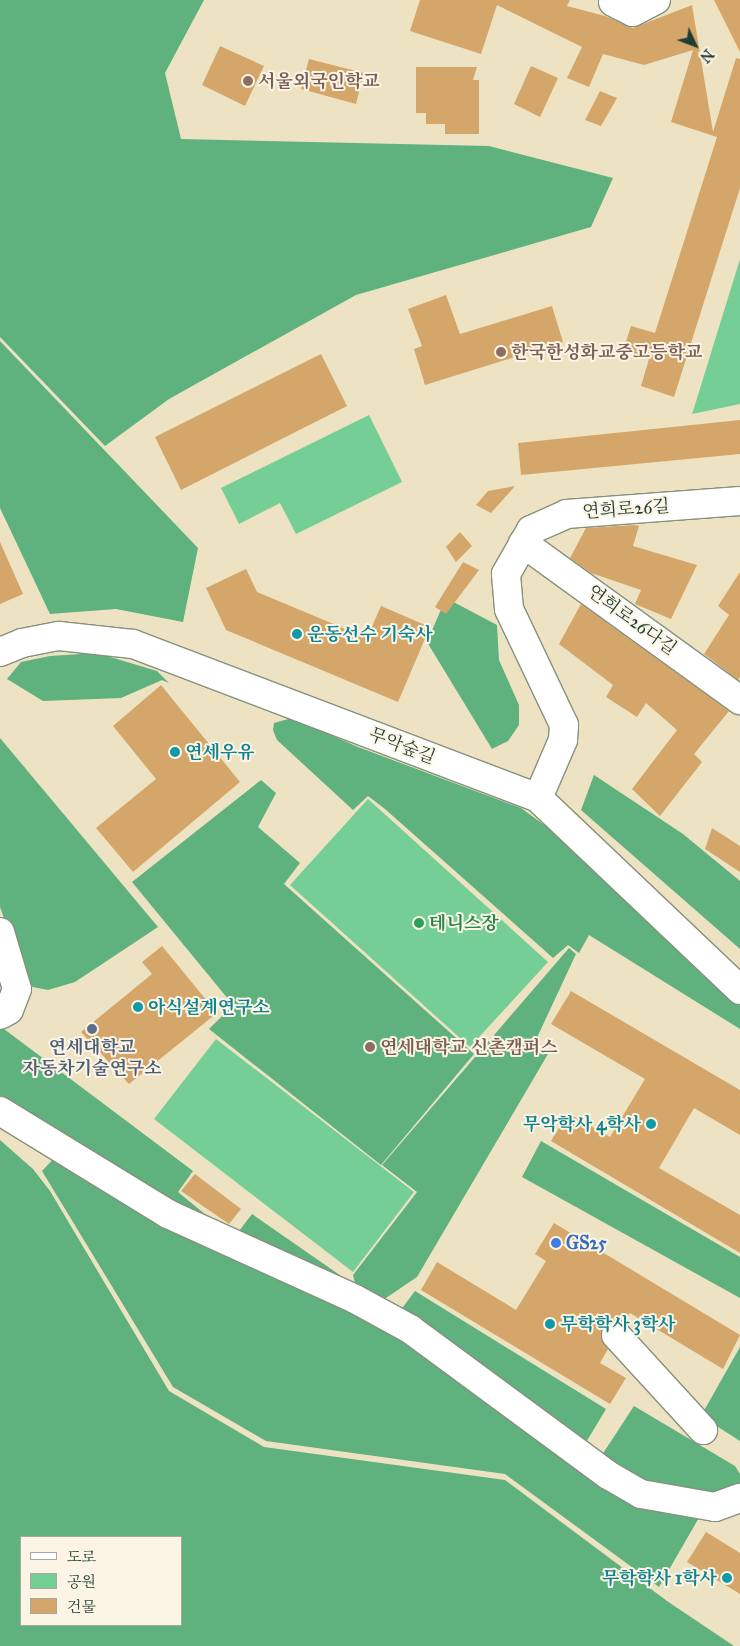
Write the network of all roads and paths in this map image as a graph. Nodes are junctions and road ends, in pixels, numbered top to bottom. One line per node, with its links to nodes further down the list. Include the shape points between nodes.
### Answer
1 (656, 0): 2 (street, via 633,12)
2 (613, 2)
3 (740, 501): 4 (street, 연희로26길, via 566,514 531,530)
4 (523, 543): 6 (street, 연희로26다길); 7 (street, via 506,574 509,609 564,725 563,740)
5 (0, 652): 7 (street, 무악숲길, via 22,642 58,636 133,644)
6 (740, 700)
7 (538, 798): 9 (street)
8 (0, 932): 10 (street, via 17,989 9,1010)
9 (740, 990)
10 (0, 1016)
11 (0, 1111): 14 (street, via 168,1214 355,1300 410,1329 608,1476 641,1494 715,1507)
12 (616, 1335): 13 (street)
13 (703, 1430)
14 (740, 1498)

